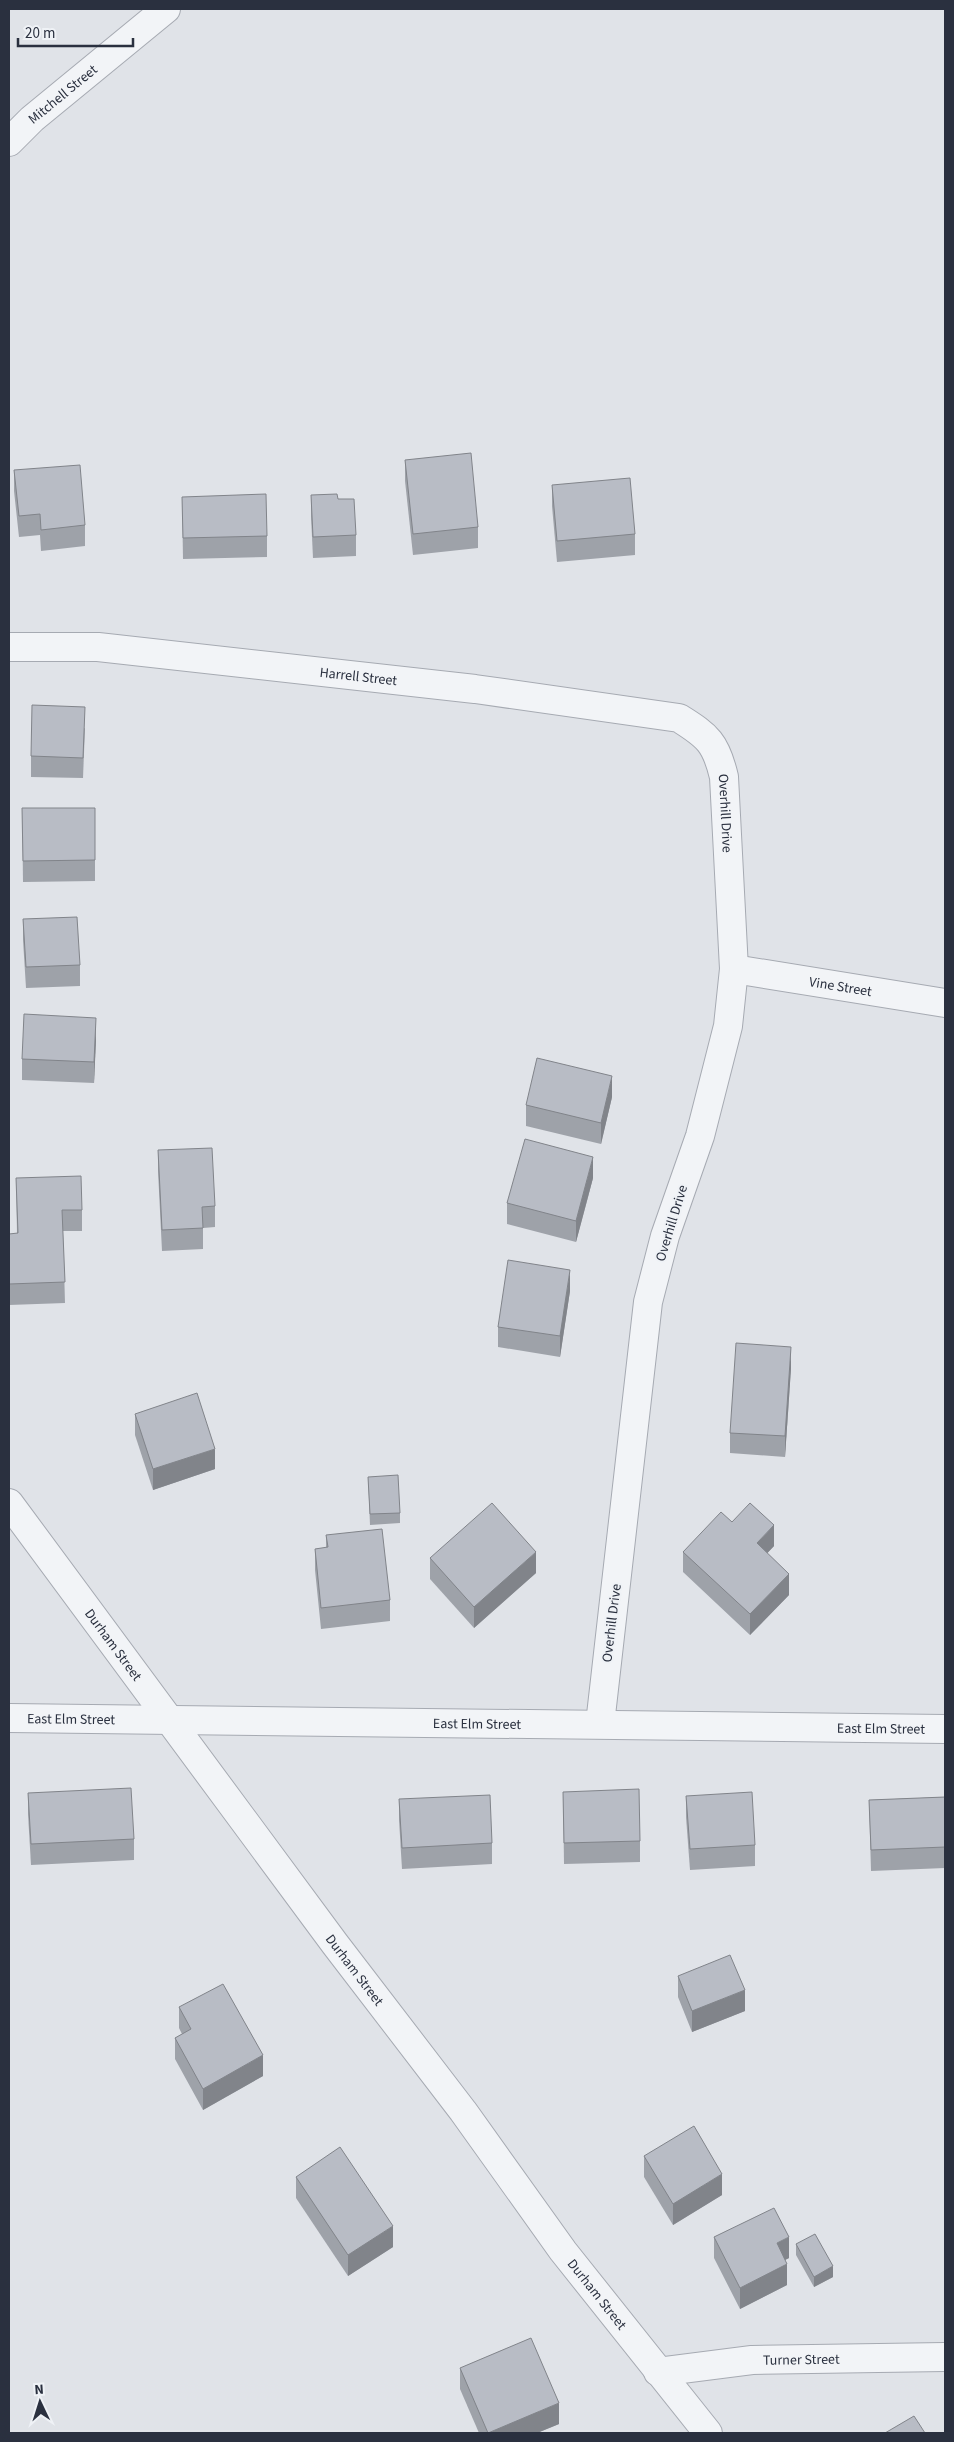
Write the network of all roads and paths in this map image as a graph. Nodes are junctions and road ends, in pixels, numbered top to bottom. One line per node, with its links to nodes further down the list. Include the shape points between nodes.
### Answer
1 (166, 9): 2 (street, Mitchell Street, via 32,119)
2 (9, 142)
3 (9, 647): 4 (street, Harrell Street, via 98,647 475,689 679,718)
4 (703, 732): 5 (street, Overhill Drive, via 718,754 724,777)
5 (734, 969): 6 (street, Vine Street); 10 (street, Overhill Drive, via 728,1026 715,1084 665,1236 648,1302)
6 (945, 1003)
7 (9, 1503): 9 (street, Durham Street)
8 (9, 1718): 9 (street, East Elm Street)
9 (171, 1720): 10 (street, East Elm Street); 13 (street, Durham Street, via 563,2251)
10 (600, 1724): 11 (street, East Elm Street)
11 (945, 1729)
12 (945, 2357): 13 (street, Turner Street, via 752,2360)
13 (658, 2372): 14 (street, Durham Street)
14 (708, 2433)

